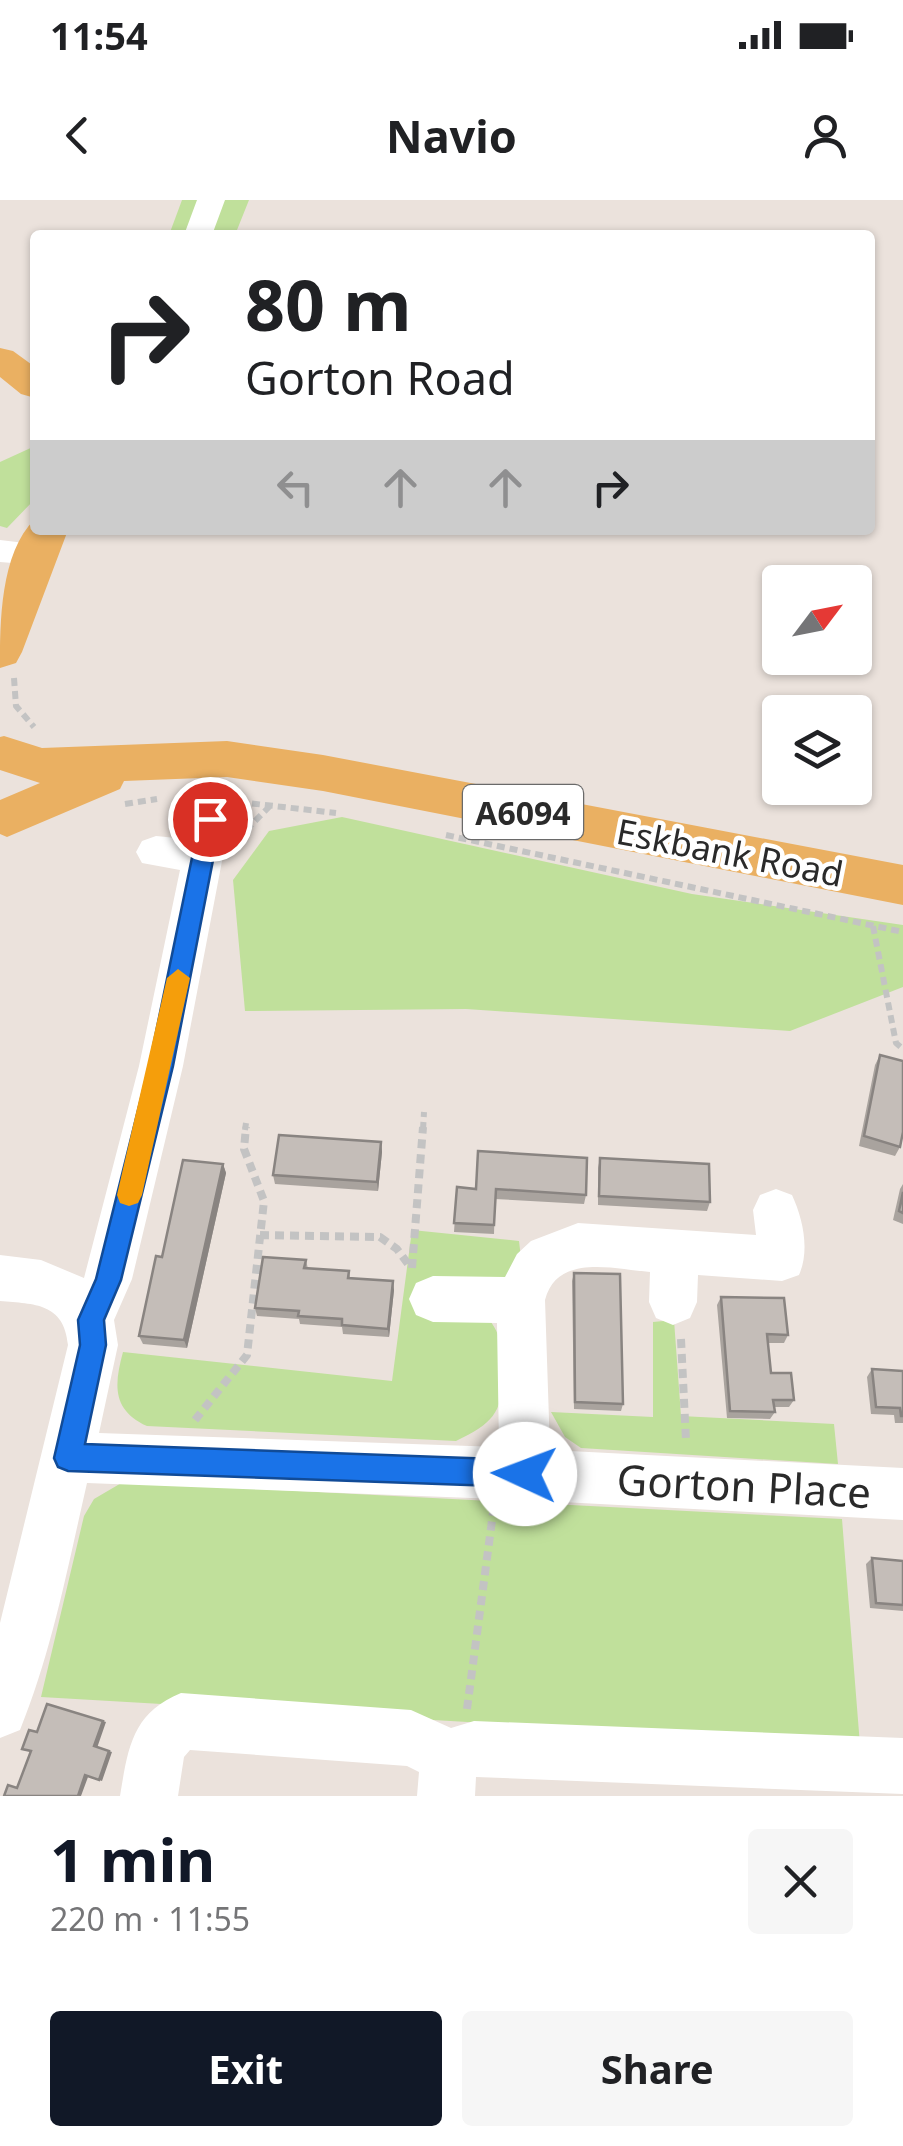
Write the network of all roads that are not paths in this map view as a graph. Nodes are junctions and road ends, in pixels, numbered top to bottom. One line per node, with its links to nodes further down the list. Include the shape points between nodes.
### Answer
1 (211, 200): 2 (street)
2 (200, 230)
3 (0, 359): 4 (main road)
4 (30, 382)
5 (28, 545): 6 (main road)
6 (0, 652)
7 (2, 752): 8 (main road, Eskbank Road / A6094, via 41,766); 9 (main road, Eskbank Road / A6094, via 13,786)
8 (142, 760): 9 (main road, Eskbank Road / A6094); 11 (main road, Eskbank Road / A6094, via 227,759 323,772)
9 (3, 822)
10 (156, 852): 18 (street, via 213,825 108,1280)
11 (903, 885)
12 (776, 1210): 13 (street, via 782,1258)
13 (675, 1253): 16 (street, via 578,1245 554,1251 536,1263); 17 (street)
14 (0, 1278): 18 (street, via 63,1288)
15 (423, 1284): 16 (street)
16 (522, 1300): 20 (street)
17 (672, 1302)
18 (90, 1320): 19 (street, via 93,1345)
19 (68, 1458): 20 (street, Gorton Place); 22 (street)
20 (512, 1473): 21 (street, Gorton Place)
21 (903, 1494)
22 (0, 1710)
23 (903, 1766): 24 (street, via 474,1749)
24 (448, 1777): 25 (street, via 410,1738 181,1721 157,1744)
25 (149, 1796)

